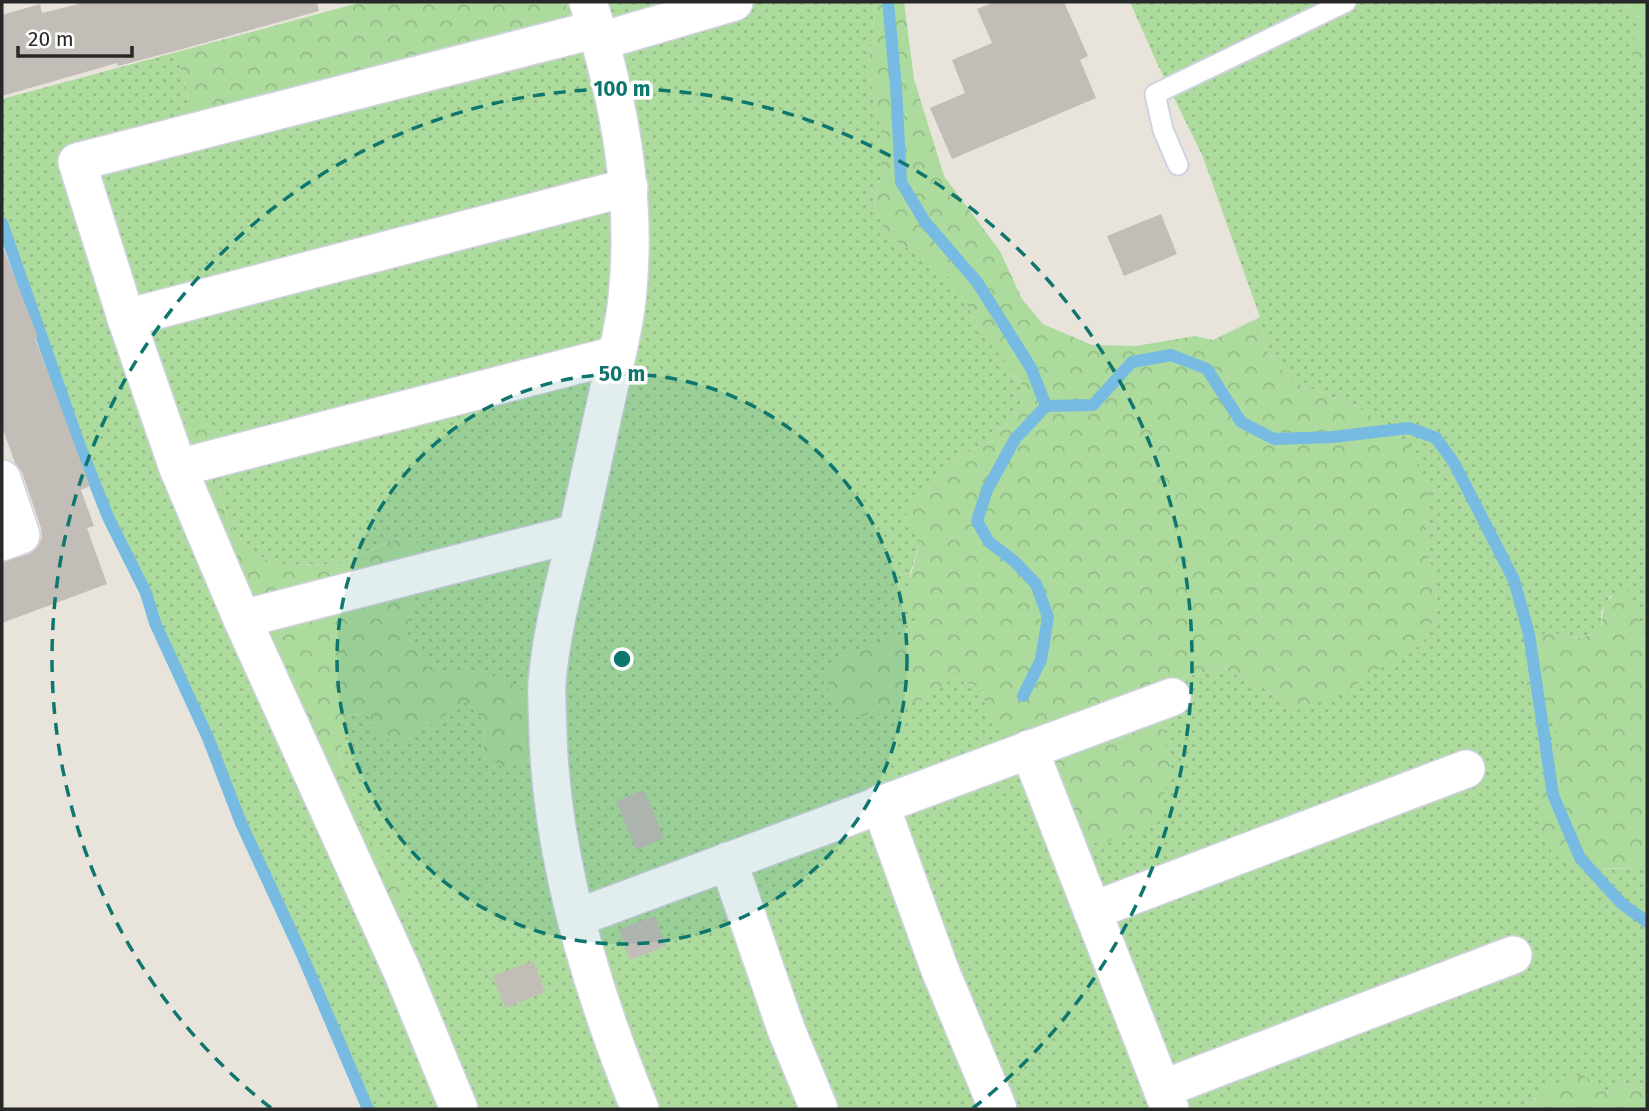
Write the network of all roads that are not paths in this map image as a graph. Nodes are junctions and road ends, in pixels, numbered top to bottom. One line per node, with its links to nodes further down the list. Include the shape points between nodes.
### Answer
1 (734, 2): 3 (street)
2 (1346, 2): 4 (lane, via 1155,93 1163,130)
3 (595, 24): 5 (street, via 611,80); 6 (street, via 77,162)
4 (1178, 164)
5 (629, 187): 6 (street); 7 (street, via 627,301)
6 (126, 318): 8 (street)
7 (617, 355): 8 (street); 10 (street)
8 (178, 468): 12 (street)
9 (2, 479): 11 (street, via 21,535)
10 (577, 533): 12 (street); 19 (street, via 559,604 547,685 557,834)
11 (2, 542)
12 (242, 619): 22 (street, via 402,971)
13 (1172, 696): 14 (street)
14 (1029, 749): 16 (street); 18 (street)
15 (1466, 769): 18 (street)
16 (880, 804): 17 (street); 25 (street, via 940,970)
17 (727, 861): 19 (street); 24 (street)
18 (1092, 911): 21 (street)
19 (576, 918): 23 (street)
20 (1513, 955): 21 (street)
21 (1166, 1099)
22 (459, 1109)
23 (640, 1109)
24 (819, 1109)
25 (998, 1109)

